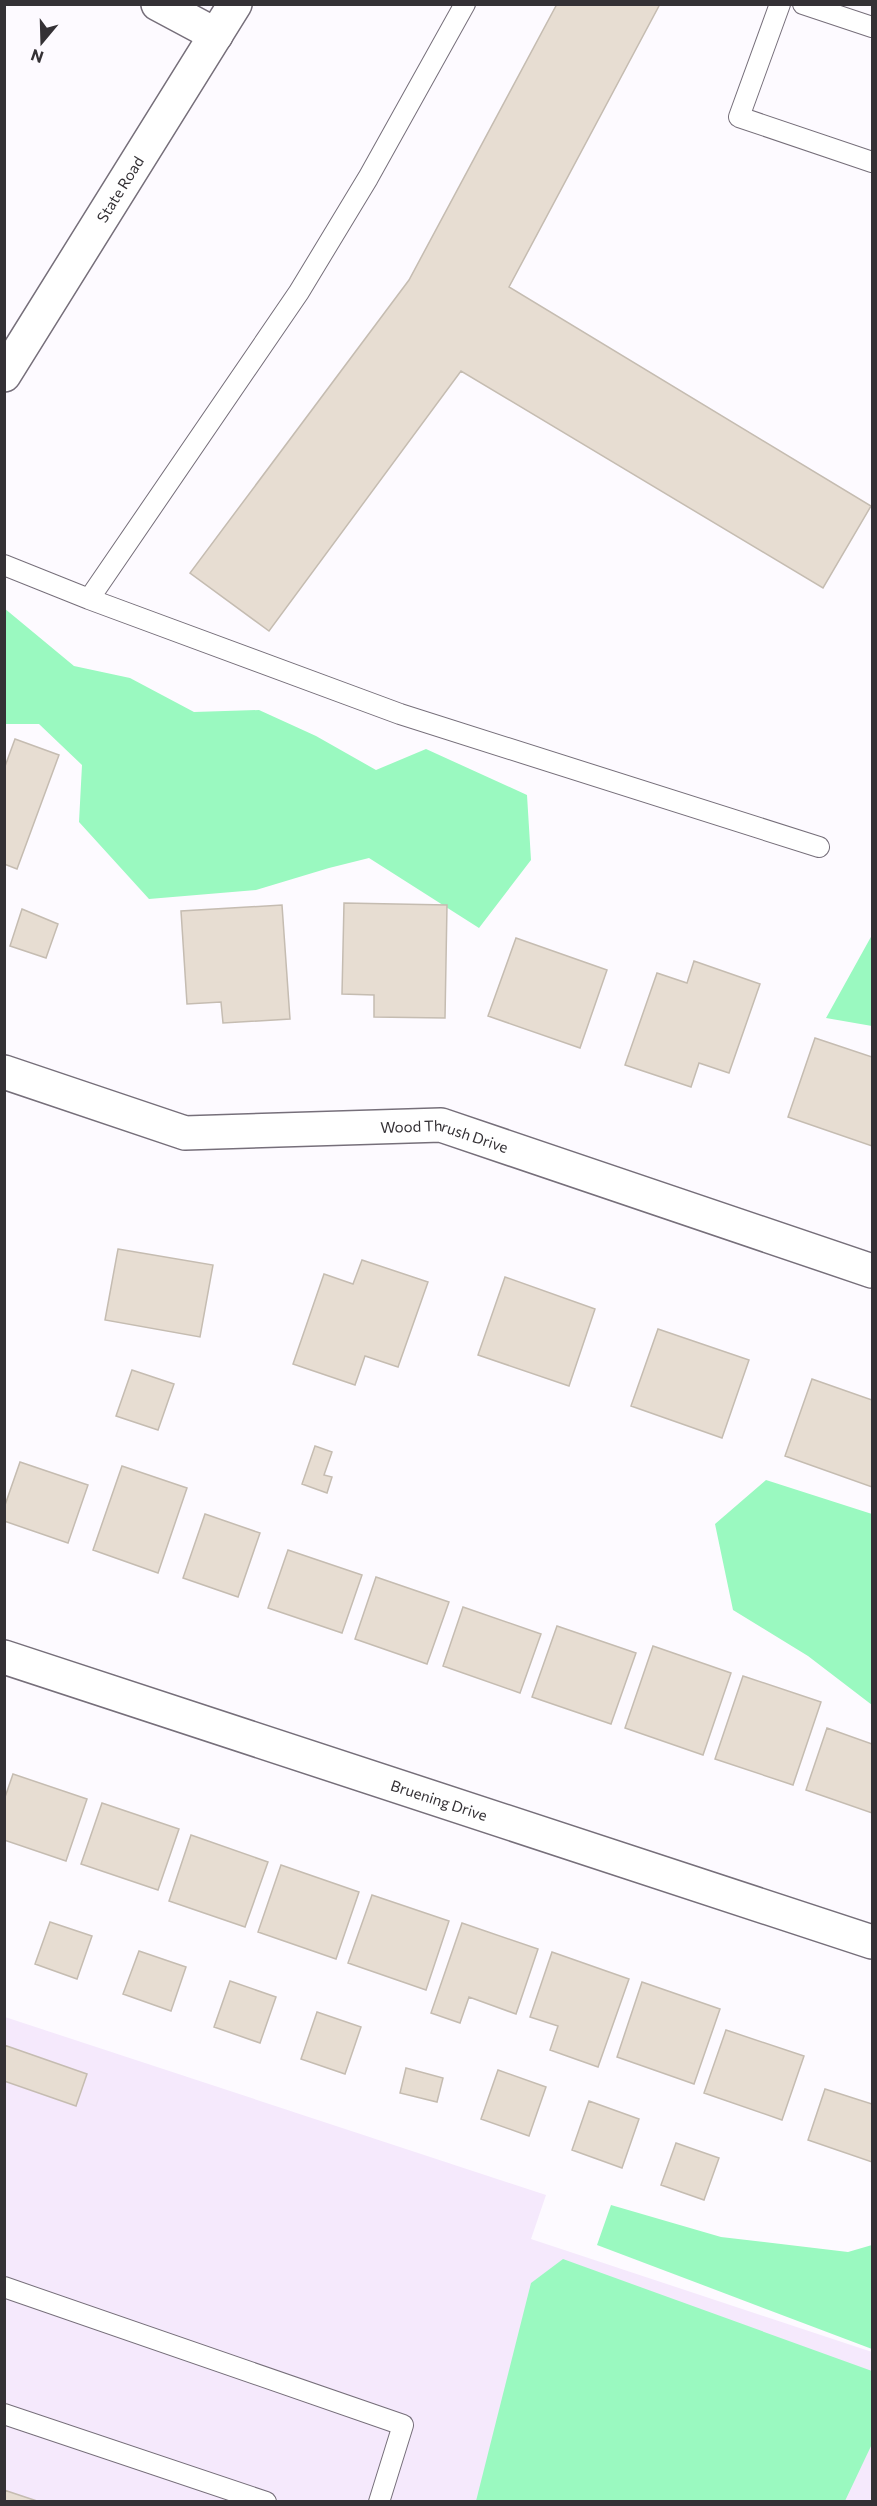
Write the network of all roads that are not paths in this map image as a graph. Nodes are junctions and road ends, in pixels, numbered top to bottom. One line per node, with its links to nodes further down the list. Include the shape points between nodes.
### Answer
1 (158, 4): 7 (street)
2 (235, 4): 7 (street, State Road)
3 (465, 4): 11 (lane, via 299,292)
4 (780, 4): 8 (lane, via 739,117)
5 (803, 4): 6 (lane)
6 (873, 27)
7 (216, 35): 9 (street, State Road)
8 (873, 162)
9 (4, 375)
10 (4, 565): 11 (lane)
11 (89, 599): 12 (lane, via 400,714)
12 (819, 847)
13 (4, 1072): 14 (street, Wood Thrush Drive, via 185,1133 441,1125)
14 (873, 1271)
15 (4, 1658): 16 (street, Bruening Drive)
16 (873, 1942)
17 (4, 2287): 20 (lane, via 404,2425)
18 (4, 2414): 19 (lane)
19 (266, 2502)
20 (379, 2502)

